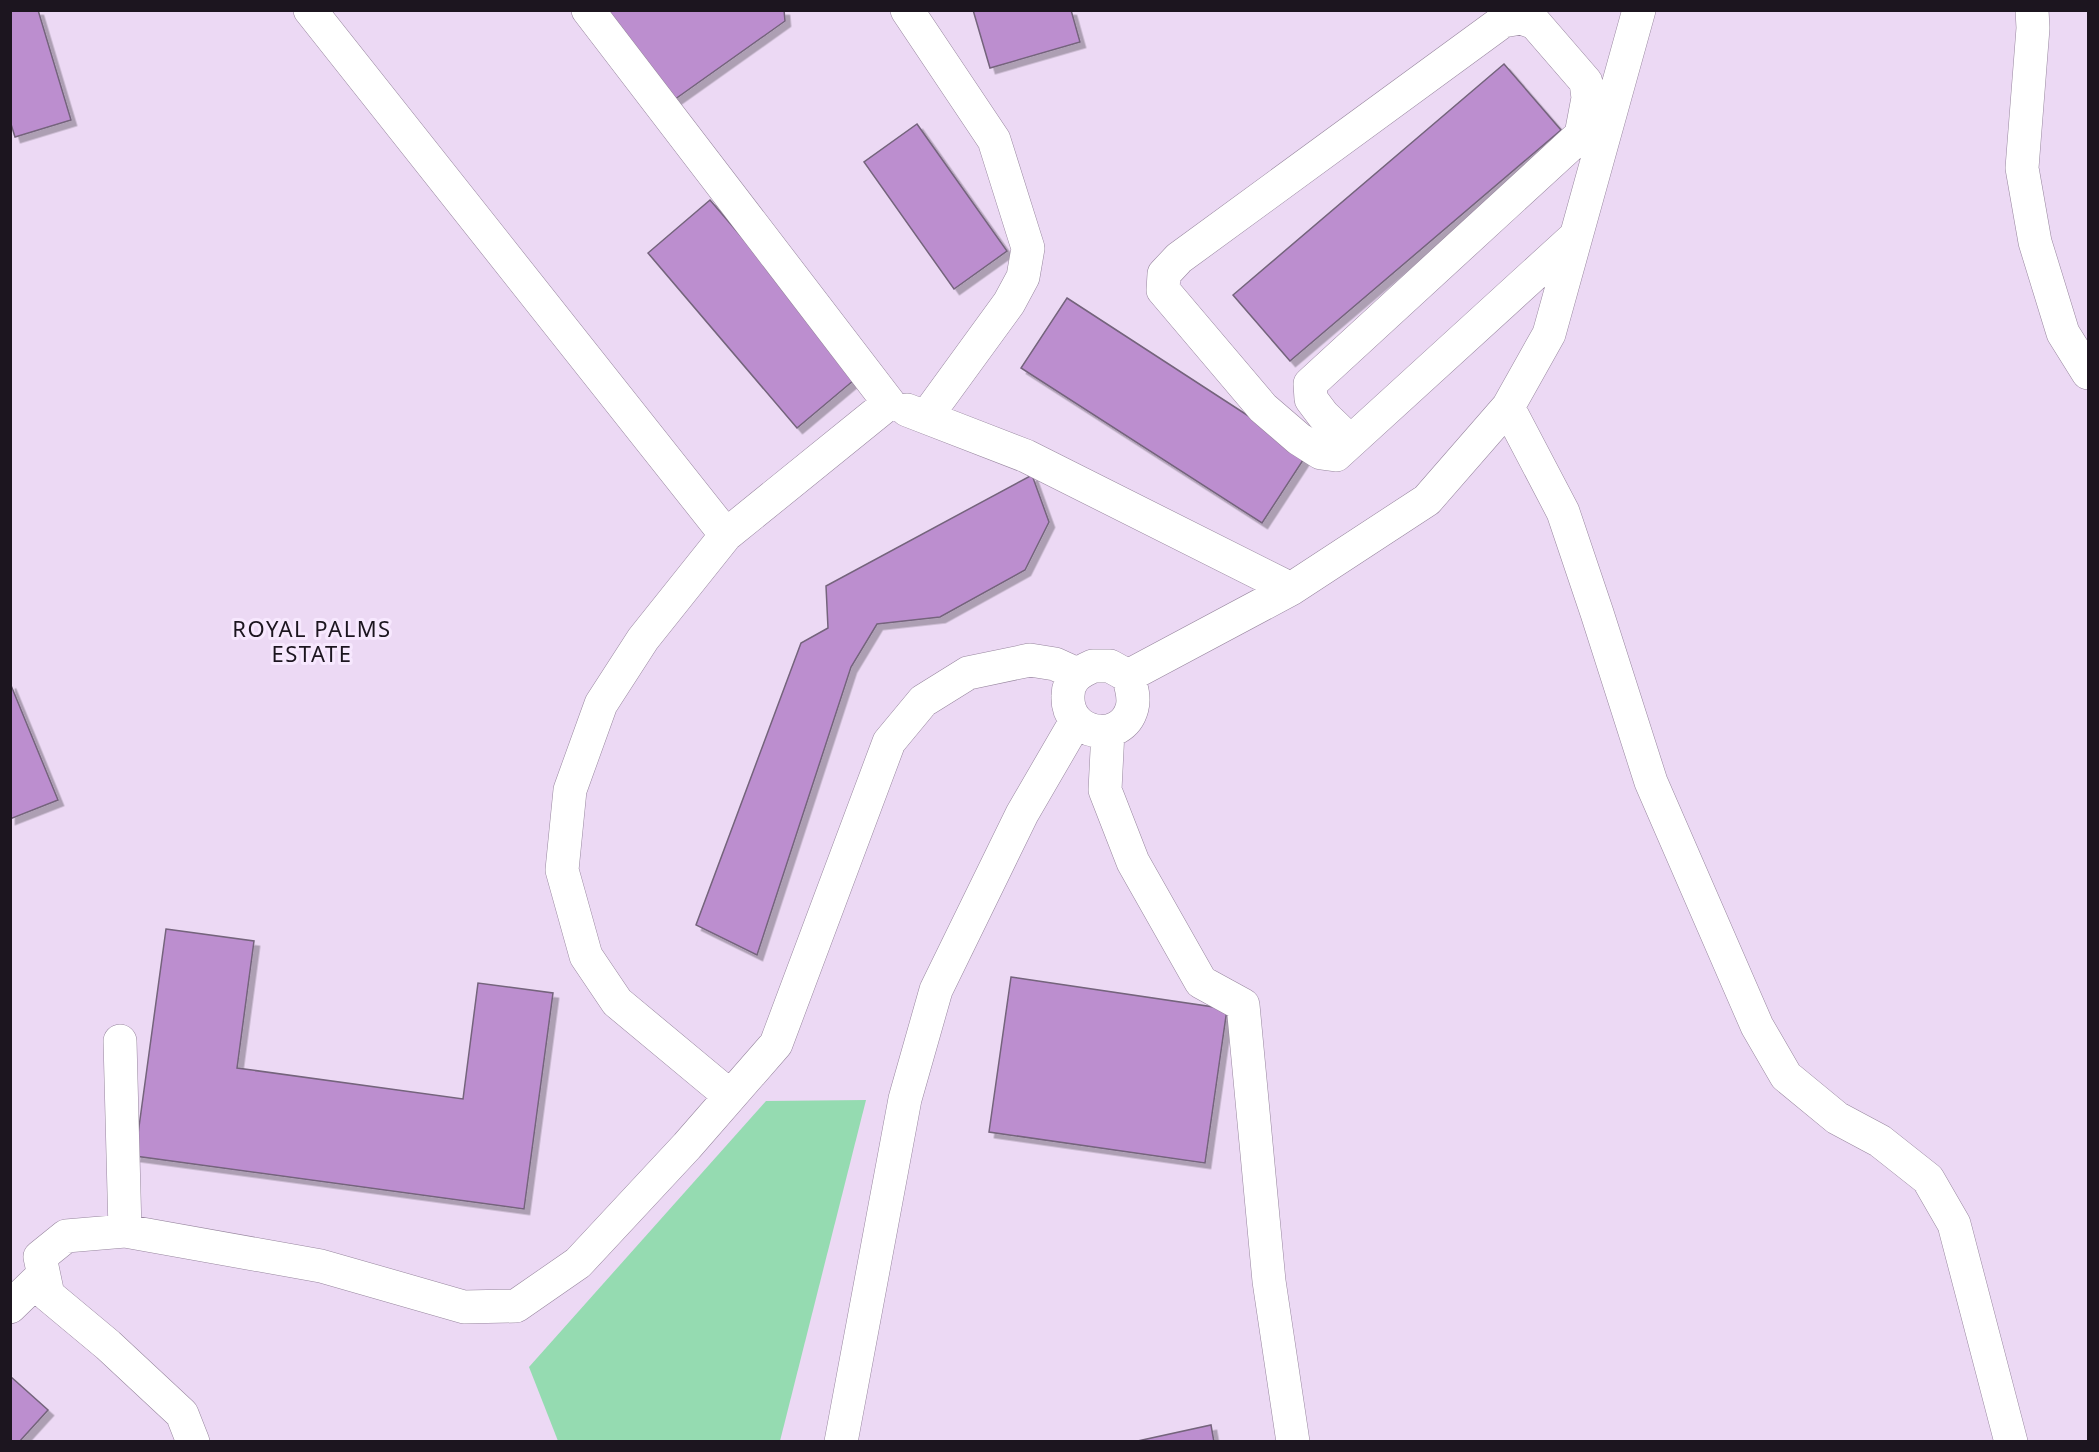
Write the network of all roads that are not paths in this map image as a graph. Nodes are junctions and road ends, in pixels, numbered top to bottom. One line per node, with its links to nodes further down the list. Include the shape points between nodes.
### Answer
1 (310, 10): 14 (street)
2 (588, 10): 10 (street)
3 (908, 10): 12 (street, via 994,140 1028,248 1023,277 1009,303)
4 (1640, 10): 8 (street)
5 (2011, 10): 7 (street)
6 (2032, 10): 7 (street)
7 (2029, 69): 9 (street, via 2022,168 2035,242 2063,333)
8 (1575, 237): 11 (street, via 1549,334); 13 (street)
9 (2088, 373)
10 (889, 403): 12 (street); 14 (street)
11 (1508, 406): 15 (street, via 1427,500); 28 (street, via 1563,512 1651,782 1757,1026 1786,1076 1838,1118 1880,1142 1928,1179 1954,1224)
12 (926, 417): 15 (street, via 1026,456)
13 (1350, 441): 13 (street, via 1336,455 1321,453 1299,440 1263,408 1163,290 1164,274 1179,258 1503,21 1521,18 1534,23 1586,82 1588,98 1581,135 1310,384 1311,399)
14 (726, 536): 21 (street, via 643,639 602,704 570,790 562,870 585,956 617,1002)
15 (1291, 589): 17 (street)
16 (1077, 674): 17 (street, via 1093,666 1110,666); 18 (street, via 1068,689 1067,706); 21 (street, via 1056,664 1030,660 968,673 923,701 889,742 776,1044)
17 (1128, 676): 19 (street, via 1133,691 1132,709 1123,723)
18 (1076, 722): 19 (street, via 1089,731); 26 (street, via 1022,814 936,990 904,1098)
19 (1108, 731): 27 (street, via 1105,790 1133,862 1201,982 1243,1005 1269,1281)
20 (120, 1041): 22 (street)
21 (730, 1096): 22 (street, via 578,1263 516,1306 464,1307 321,1266)
22 (125, 1231): 23 (street, via 66,1236 40,1257)
23 (43, 1275): 24 (street); 25 (street, via 48,1295 182,1414)
24 (10, 1307)
25 (193, 1442)
26 (841, 1442)
27 (1293, 1442)
28 (2011, 1442)

